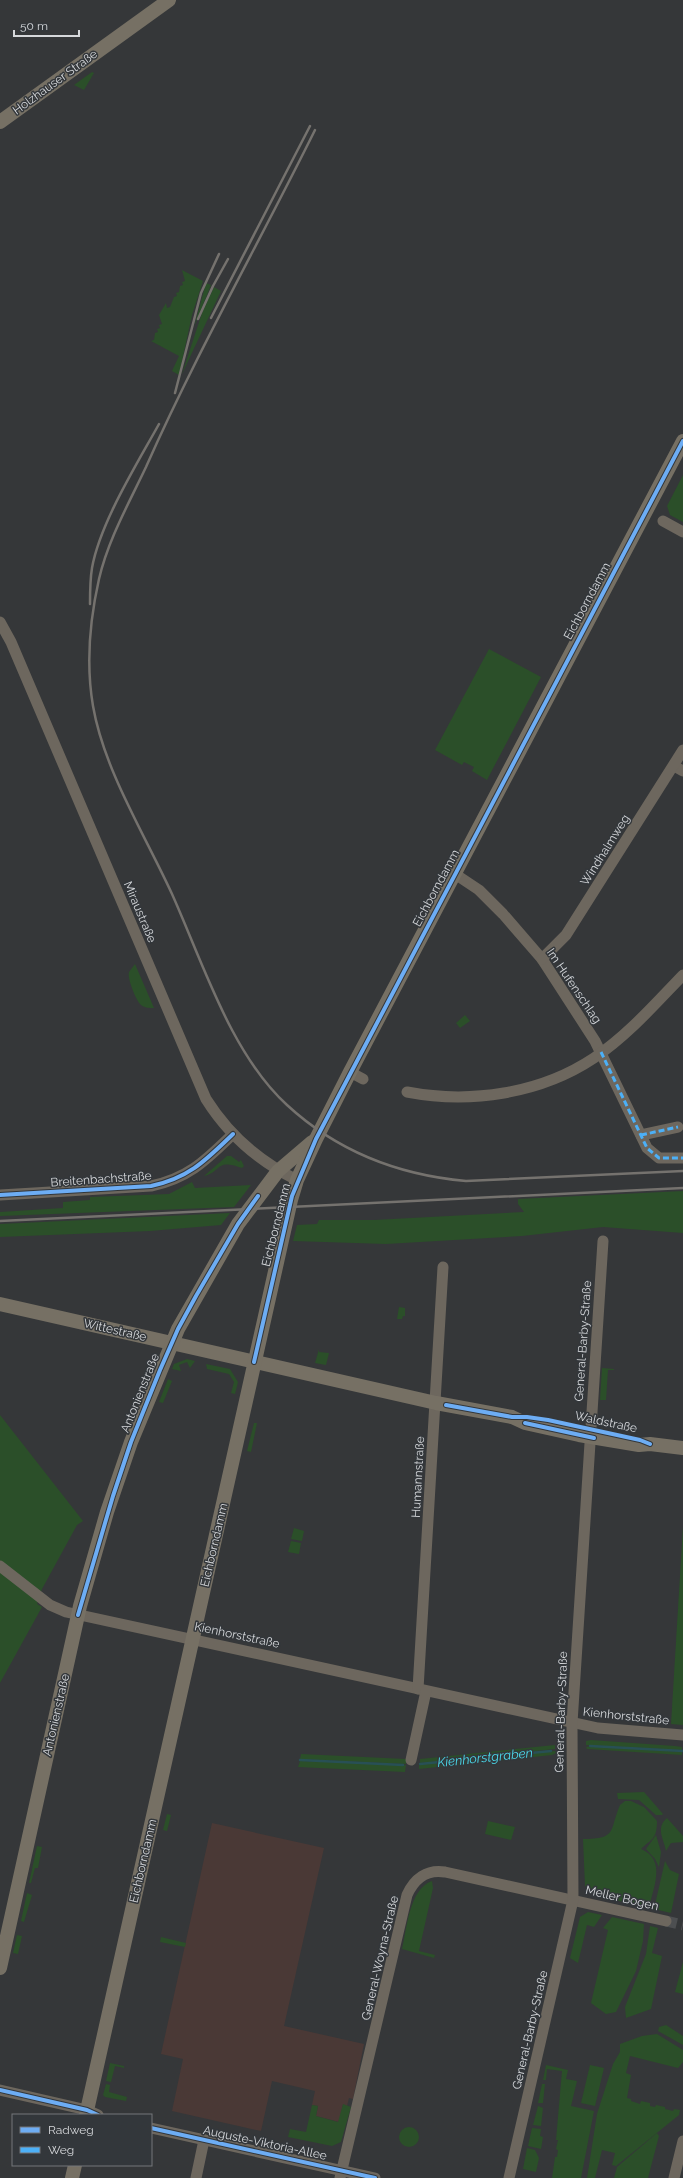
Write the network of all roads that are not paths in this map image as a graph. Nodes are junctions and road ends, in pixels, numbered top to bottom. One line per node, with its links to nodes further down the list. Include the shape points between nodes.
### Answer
1 (169, 0): 2 (main road, Holzhauser Straße)
2 (0, 122)
3 (683, 441): 10 (main road, Eichborndamm)
4 (663, 521): 5 (street)
5 (683, 532)
6 (0, 622): 7 (street, Miraustraße)
7 (3, 635): 16 (street, Miraustraße, via 195,1074 210,1104)
8 (683, 750): 9 (street, Windhalmweg)
9 (678, 768): 11 (street, Windhalmweg, via 566,935)
10 (455, 874): 11 (street, Im Hufenschlag, via 478,890 503,914); 18 (main road, Eichborndamm, via 356,1075)
11 (542, 959): 13 (street, Im Hufenschlag)
12 (683, 975): 13 (street, via 626,1033)
13 (601, 1052): 14 (street, via 557,1077 511,1092 464,1097); 17 (street, Im Hufenschlag)
14 (407, 1092)
15 (678, 1128): 17 (street)
16 (233, 1134): 20 (street, Miraustraße); 22 (street, Breitenbachstraße, via 197,1168 166,1183)
17 (641, 1136): 19 (street, Im Hufenschlag, via 647,1148 659,1158)
18 (316, 1139): 20 (main road, Antonienstraße); 21 (main road, Eichborndamm)
19 (683, 1158)
20 (278, 1171): 21 (street, Miraustraße); 26 (main road, Antonienstraße, via 238,1224)
21 (297, 1180): 27 (main road, Eichborndamm)
22 (0, 1195)
23 (603, 1241): 29 (street, General-Barby-Straße)
24 (443, 1267): 28 (street, Humannstraße)
25 (0, 1304): 26 (main road, Wittestraße)
26 (172, 1343): 27 (main road, Wittestraße); 32 (main road, Antonienstraße, via 117,1482)
27 (254, 1362): 28 (main road, Waldstraße); 33 (main road, Eichborndamm)
28 (436, 1402): 29 (main road, Waldstraße, via 512,1417 527,1417); 34 (street, Humannstraße)
29 (589, 1433): 30 (main road, Waldstraße); 35 (street, General-Barby-Straße)
30 (683, 1448)
31 (0, 1566): 32 (street, Kienhorststraße, via 44,1600 63,1611)
32 (78, 1614): 33 (street, Kienhorststraße); 40 (main road, Antonienstraße)
33 (193, 1639): 34 (street, Kienhorststraße); 42 (main road, Eichborndamm)
34 (422, 1690): 35 (street, Kienhorststraße); 37 (street)
35 (572, 1723): 36 (street, Kienhorststraße, via 598,1728); 38 (street, General-Barby-Straße)
36 (683, 1735)
37 (411, 1760)
38 (573, 1900): 39 (street, Meller Bogen); 47 (street, General-Woyna-Straße, via 441,1872 427,1874 413,1883 407,1895); 51 (street, General-Barby-Straße)
39 (666, 1922)
40 (0, 1968)
41 (0, 2090): 42 (street)
42 (91, 2113)
43 (152, 2128): 44 (street, Auguste-Viktoria-Allee)
44 (204, 2140): 47 (street, Auguste-Viktoria-Allee); 49 (street)
45 (683, 2141): 52 (street)
46 (75, 2166): 48 (main road)
47 (341, 2174): 50 (street, Auguste-Viktoria-Allee)
48 (72, 2178)
49 (196, 2178)
50 (375, 2178)
51 (509, 2178)
52 (674, 2178)

